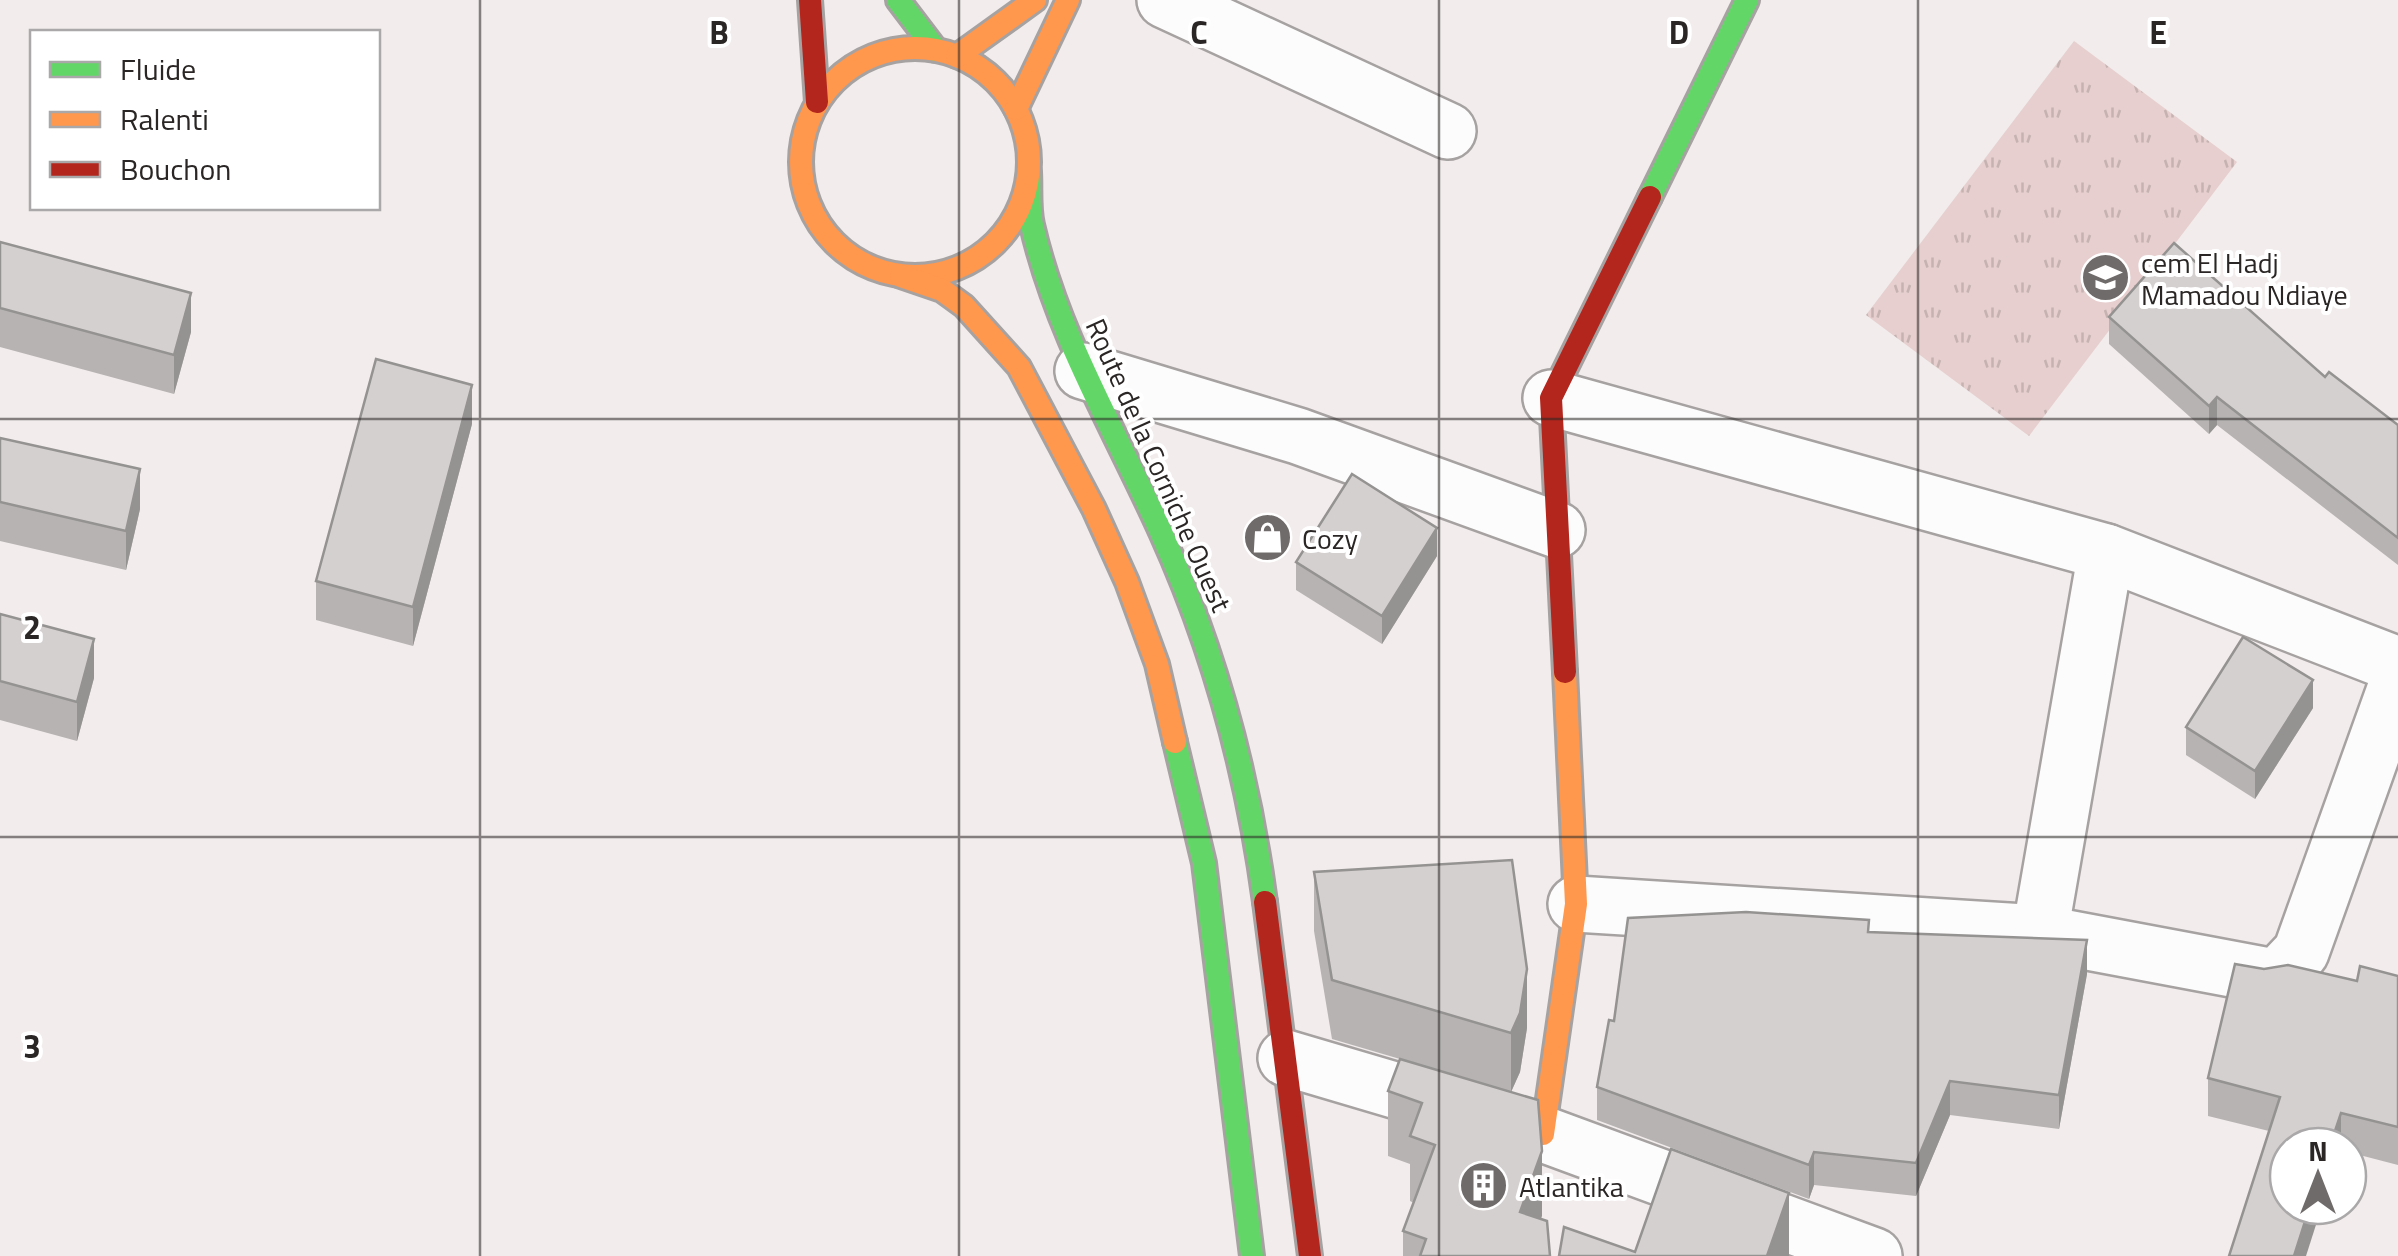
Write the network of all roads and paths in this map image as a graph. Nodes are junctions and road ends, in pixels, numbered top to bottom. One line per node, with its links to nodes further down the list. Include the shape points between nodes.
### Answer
1 (810, 0): 8 (main road)
2 (898, 0): 7 (main road)
3 (1034, 0): 7 (main road)
4 (1068, 0): 9 (main road)
5 (1165, 0): 10 (street)
6 (1747, 0): 14 (main road)
7 (947, 53): 8 (main road, via 882,53 856,64); 9 (main road, via 981,69)
8 (817, 102): 12 (main road, via 801,143 808,207 849,257)
9 (1016, 109): 11 (main road, via 1028,140)
10 (1448, 131)
11 (1029, 172): 12 (main road, via 1021,207 1001,238 972,262 938,274); 13 (main road, Route de la Corniche Ouest, via 1040,257)
12 (901, 276): 24 (main road, via 964,306 1019,367 1094,510 1157,664 1204,863)
13 (1083, 371): 15 (street, via 1298,436); 21 (main road, Route de la Corniche Ouest, via 1162,534 1218,679 1258,851)
14 (1551, 398): 15 (main road); 16 (street)
15 (1558, 530): 19 (main road)
16 (2106, 552): 17 (street); 20 (street)
17 (2398, 665)
18 (2398, 681): 20 (street, via 2301,952 2282,972 2256,974)
19 (1576, 904): 20 (street); 22 (main road)
20 (2040, 932)
21 (1286, 1058): 22 (street); 25 (main road, Route de la Corniche Ouest)
22 (1543, 1134): 23 (street)
23 (1860, 1254)
24 (1252, 1256)
25 (1310, 1256)

